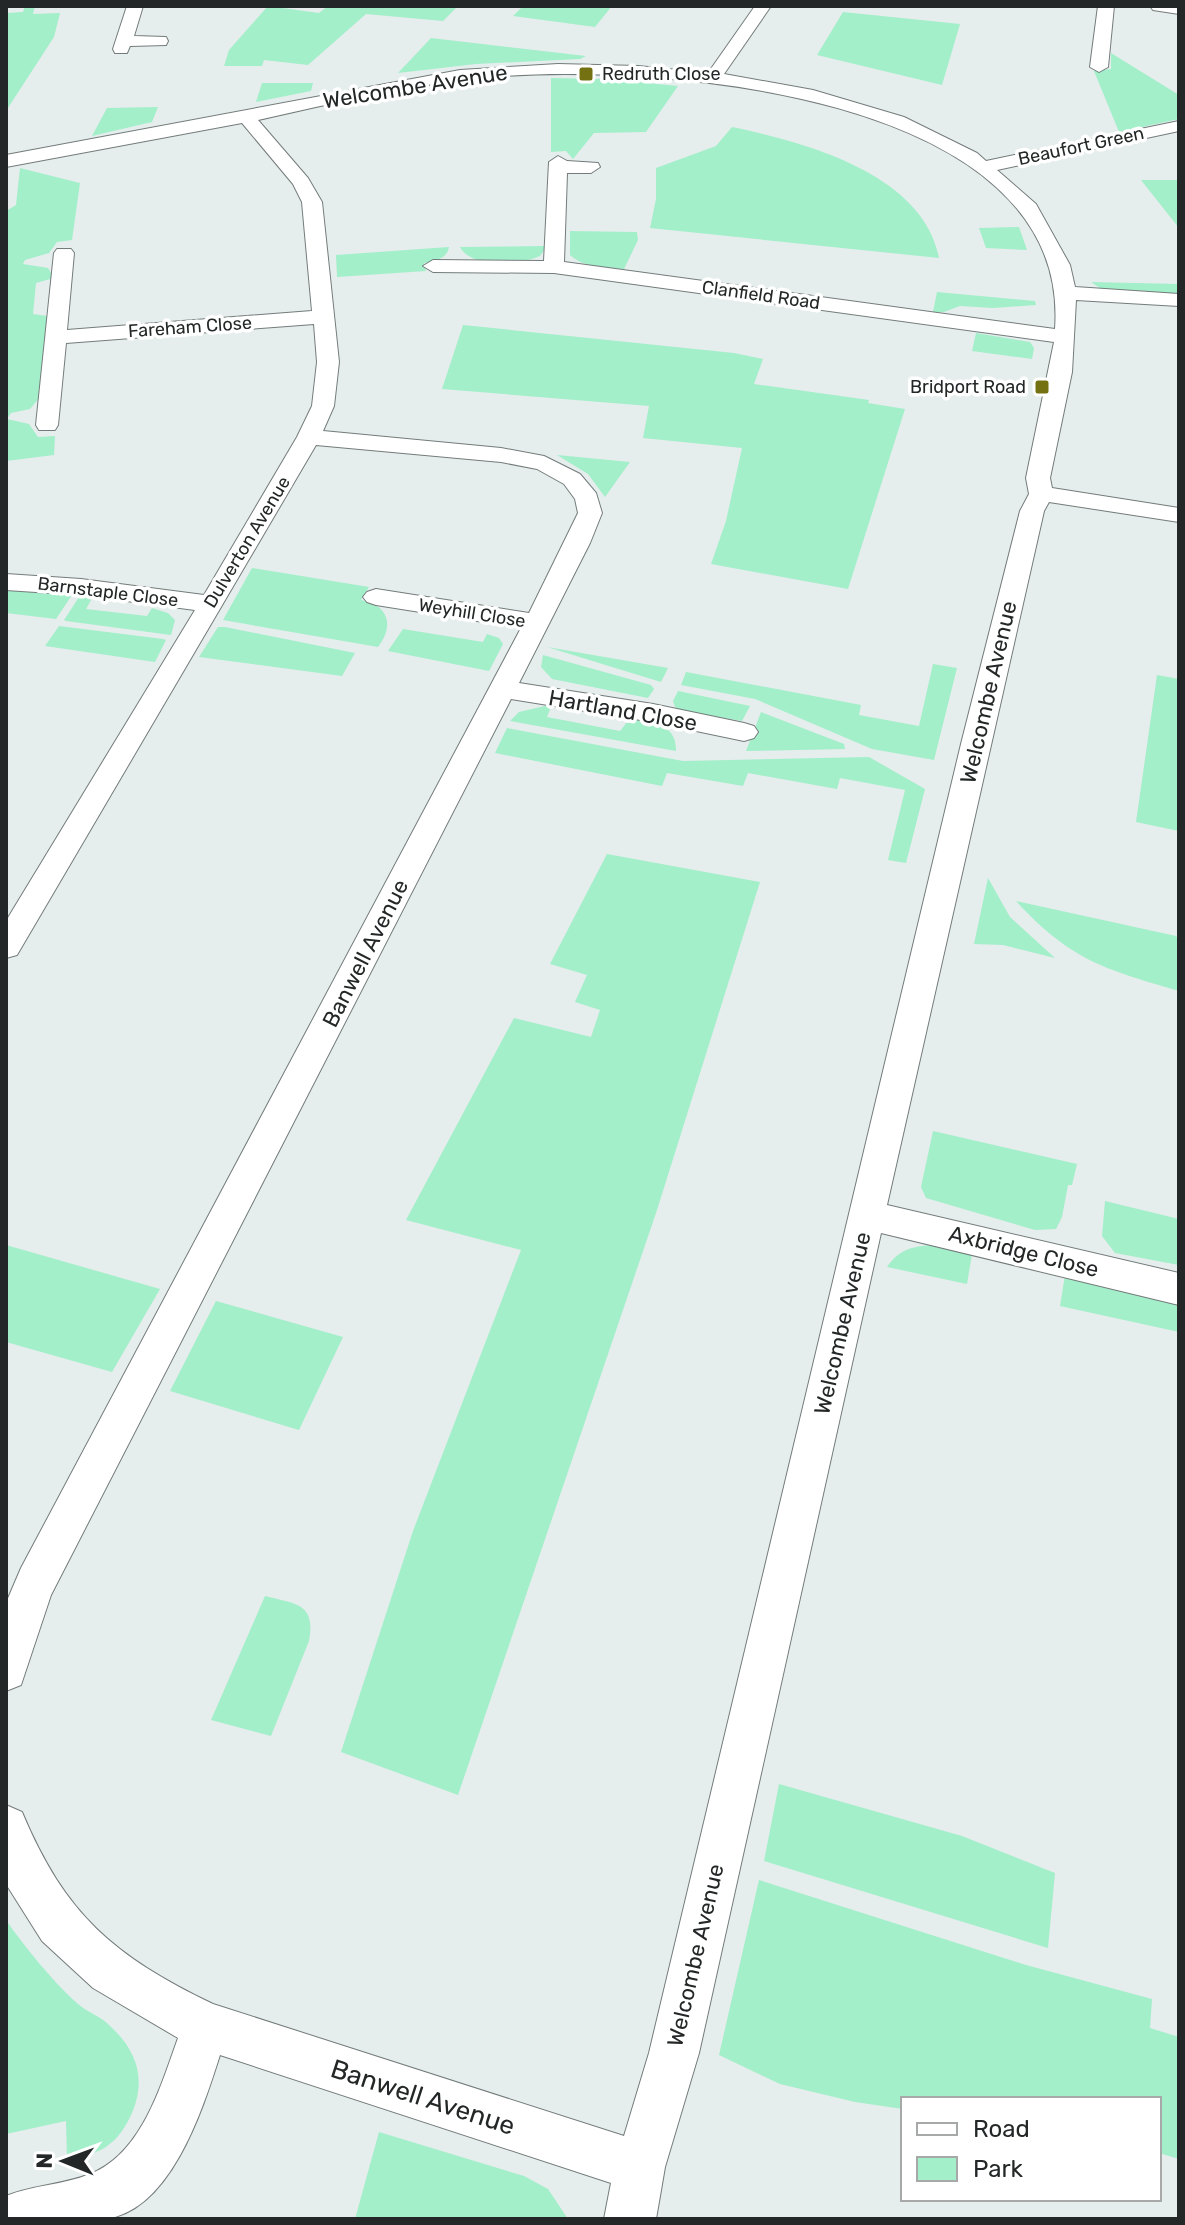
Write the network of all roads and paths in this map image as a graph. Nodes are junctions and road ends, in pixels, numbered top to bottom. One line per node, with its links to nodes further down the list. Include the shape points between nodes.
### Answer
1 (135, 6): 6 (street, via 123,45)
2 (763, 6): 8 (street)
3 (1106, 6): 7 (street)
4 (1160, 6): 5 (street)
5 (1179, 8)
6 (160, 41)
7 (1099, 67)
8 (712, 79): 9 (street, Welcombe Avenue, via 601,69 494,72); 13 (street, Welcombe Avenue, via 868,111 930,135)
9 (246, 117): 11 (street, Welcombe Avenue); 19 (street, Dulverton Avenue, via 312,202)
10 (1179, 126): 13 (street, Beaufort Green)
11 (6, 161)
12 (591, 167): 16 (street, via 558,164)
13 (984, 167): 17 (street, Welcombe Avenue, via 1021,198 1046,230)
14 (64, 253): 20 (street)
15 (433, 266): 16 (street, Clanfield Road, via 456,258)
16 (554, 267): 21 (street, Clanfield Road)
17 (1066, 293): 18 (street); 21 (street, Welcombe Avenue)
18 (1179, 301)
19 (324, 317): 20 (street, Fareham Close); 23 (street, Dulverton Avenue, via 328,373 323,406)
20 (56, 337): 22 (street)
21 (1064, 337): 24 (street, Welcombe Avenue, via 1038,478)
22 (47, 425)
23 (309, 437): 28 (street, Dulverton Avenue); 29 (street, Banwell Avenue, via 532,460 572,479 584,492 590,513)
24 (1041, 494): 25 (street); 33 (street, Welcombe Avenue, via 1032,511 978,730)
25 (1179, 515)
26 (6, 582): 28 (street, Barnstaple Close)
27 (376, 597): 29 (street, Weyhill Close, via 404,611)
28 (210, 604): 32 (street, Dulverton Avenue)
29 (535, 622): 30 (street, Banwell Avenue)
30 (502, 689): 31 (street, Hartland Close); 35 (street, Banwell Avenue, via 36,1582)
31 (744, 732)
32 (6, 947)
33 (868, 1215): 34 (street, Axbridge Close); 38 (street, Welcombe Avenue, via 674,2053)
34 (1179, 1289)
35 (6, 1670)
36 (6, 1828): 37 (street, Banwell Avenue, via 35,1892 60,1926 112,1976)
37 (206, 2026): 38 (street, Banwell Avenue); 39 (street, via 169,2124 125,2183 81,2202)
38 (640, 2167): 40 (street, Welcombe Avenue)
39 (12, 2219)
40 (630, 2219)

